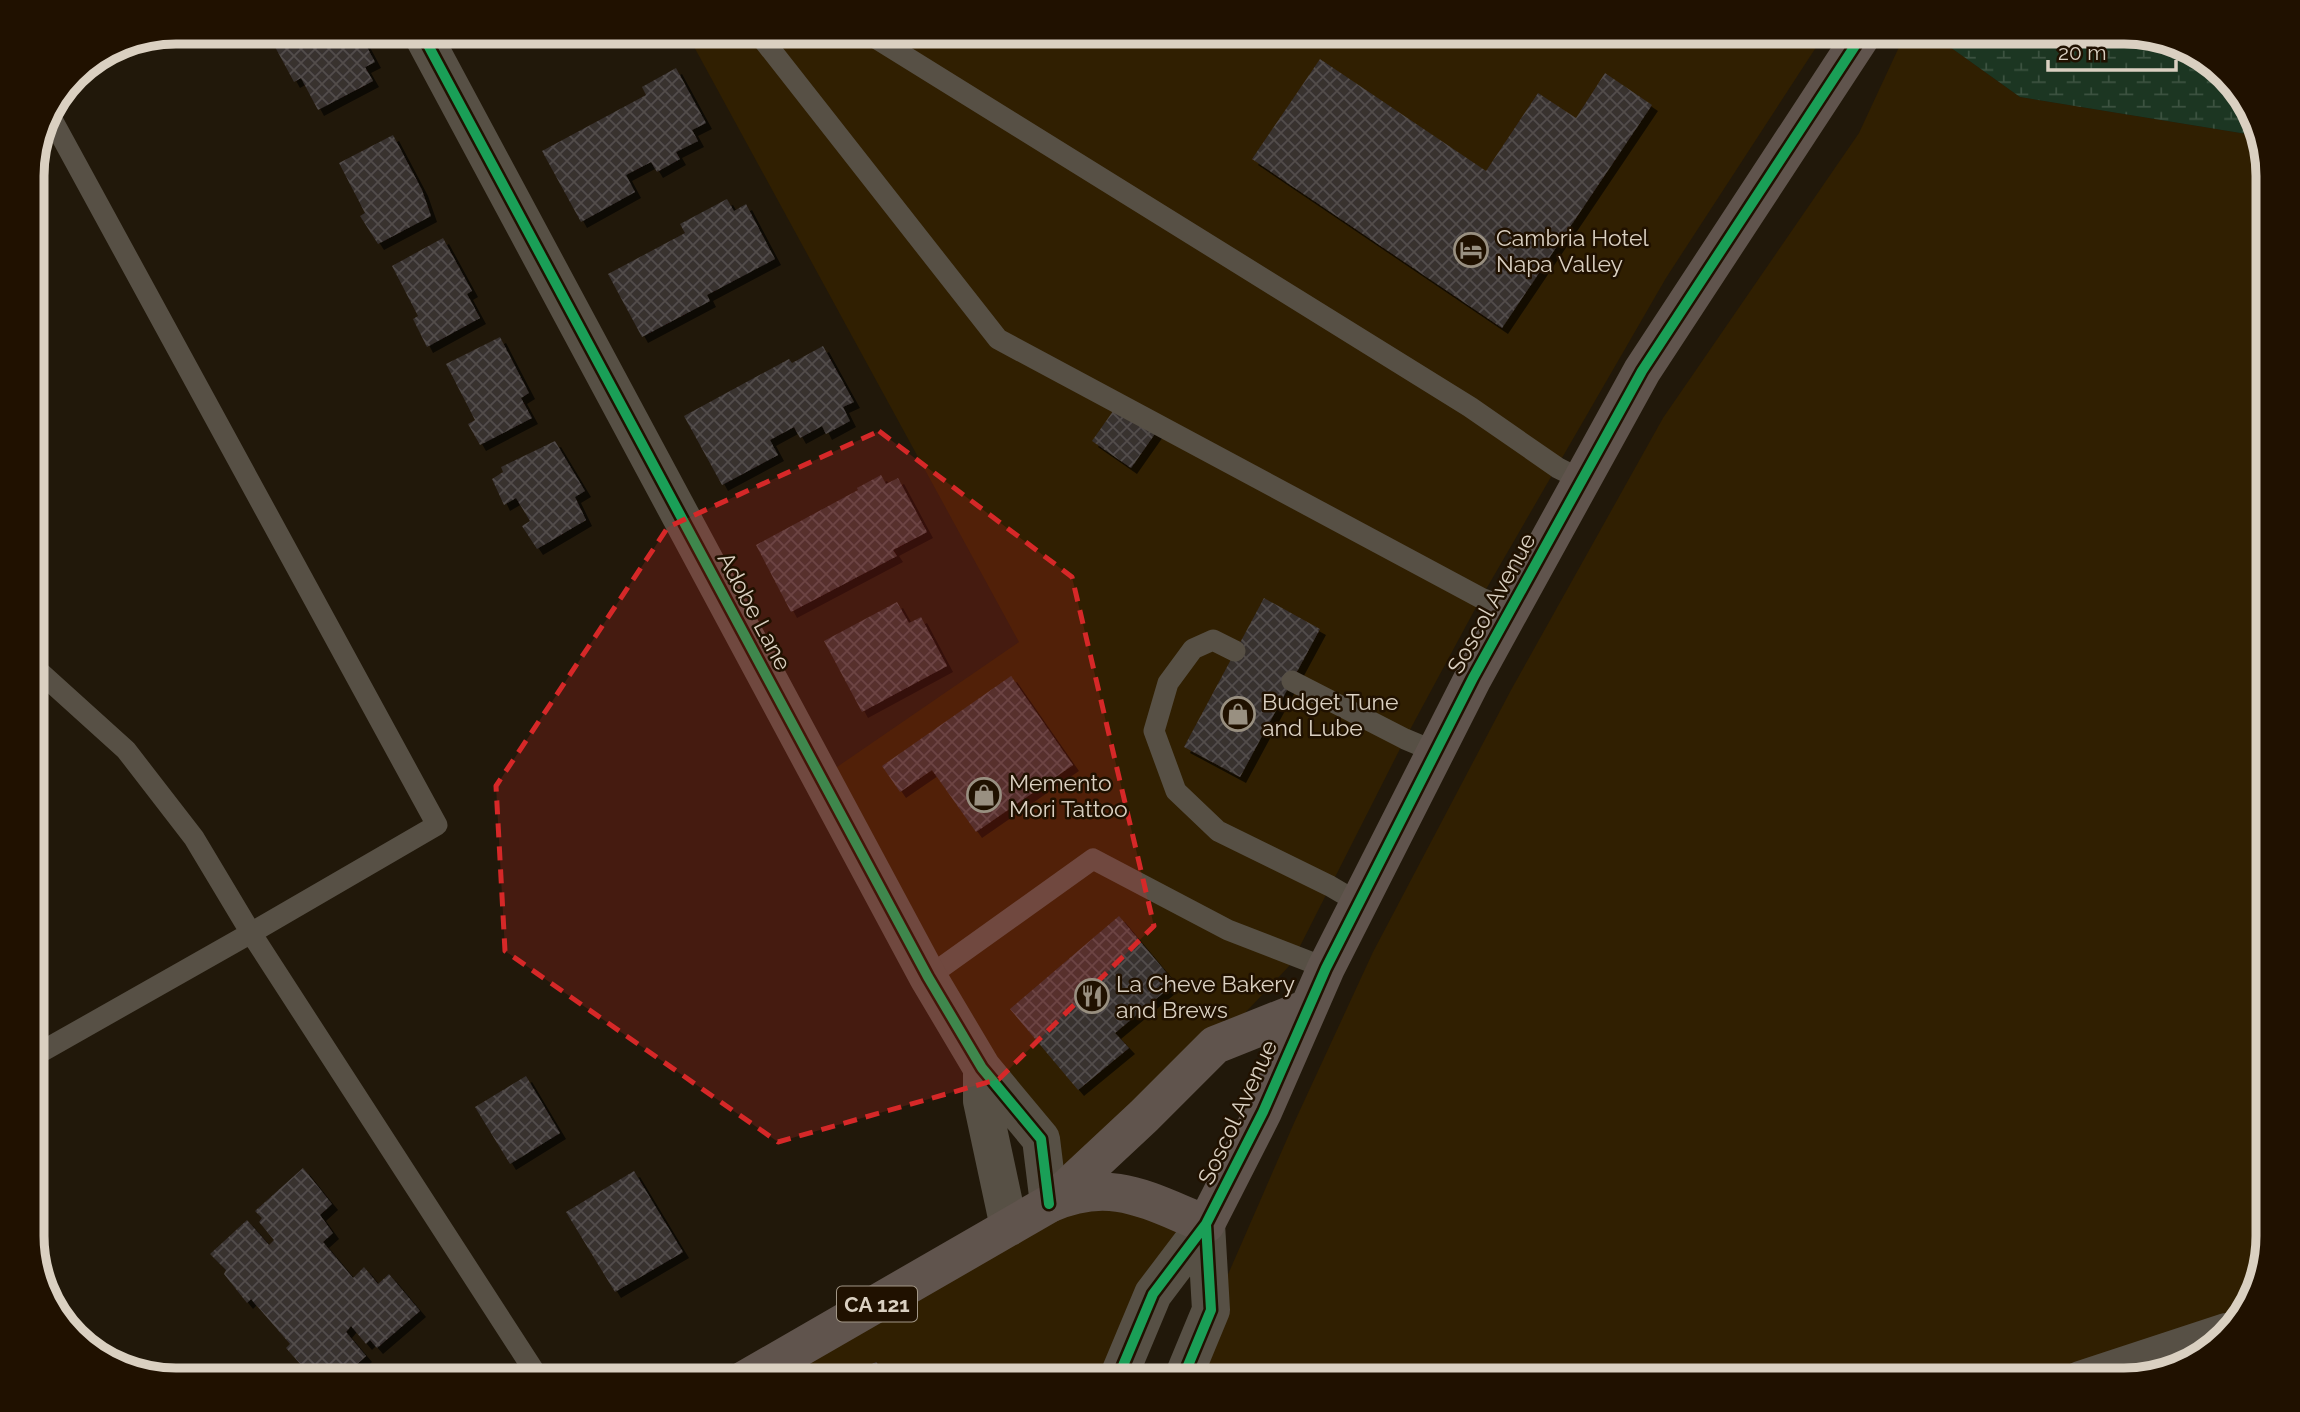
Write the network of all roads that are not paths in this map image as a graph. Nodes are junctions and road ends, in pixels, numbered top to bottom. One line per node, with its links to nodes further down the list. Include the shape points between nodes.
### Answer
1 (427, 44): 15 (street, Adobe Lane)
2 (766, 44): 7 (lane, via 998,339 1481,598)
3 (885, 44): 6 (lane)
4 (1856, 44): 6 (main road, Soscol Avenue, via 1642,371)
5 (55, 124): 13 (lane, via 437,825)
6 (1582, 480): 7 (main road, Soscol Avenue)
7 (1511, 609): 11 (main road, Soscol Avenue)
8 (1235, 651): 12 (lane, via 1213,640 1193,649 1168,683 1154,731 1176,791 1218,831)
9 (44, 676): 13 (lane, via 126,750 194,838)
10 (1292, 681): 11 (lane)
11 (1436, 752): 12 (main road, Soscol Avenue)
12 (1359, 903): 14 (main road, Soscol Avenue)
13 (251, 933): 17 (lane); 23 (lane)
14 (1326, 968): 15 (lane, via 1228,930 1093,859); 16 (main road, Soscol Avenue)
15 (928, 977): 18 (street, Adobe Lane)
16 (1308, 1008): 19 (main road, via 1214,1045); 20 (main road, Soscol Avenue, via 1263,1112)
17 (44, 1050)
18 (982, 1068): 19 (street, Adobe Lane, via 1041,1139); 21 (street, Adobe Lane, via 982,1101)
19 (1049, 1204): 20 (main road, CA 121, via 1074,1194 1107,1191 1139,1197); 21 (main road, CA 121)
20 (1206, 1224): 25 (street, Soscol Avenue, via 1153,1294); 26 (street, via 1211,1310)
21 (1009, 1227): 24 (main road, CA 121)
22 (2207, 1338): 27 (street)
23 (532, 1368)
24 (766, 1368)
25 (1122, 1368)
26 (1187, 1368)
27 (2119, 1368)

